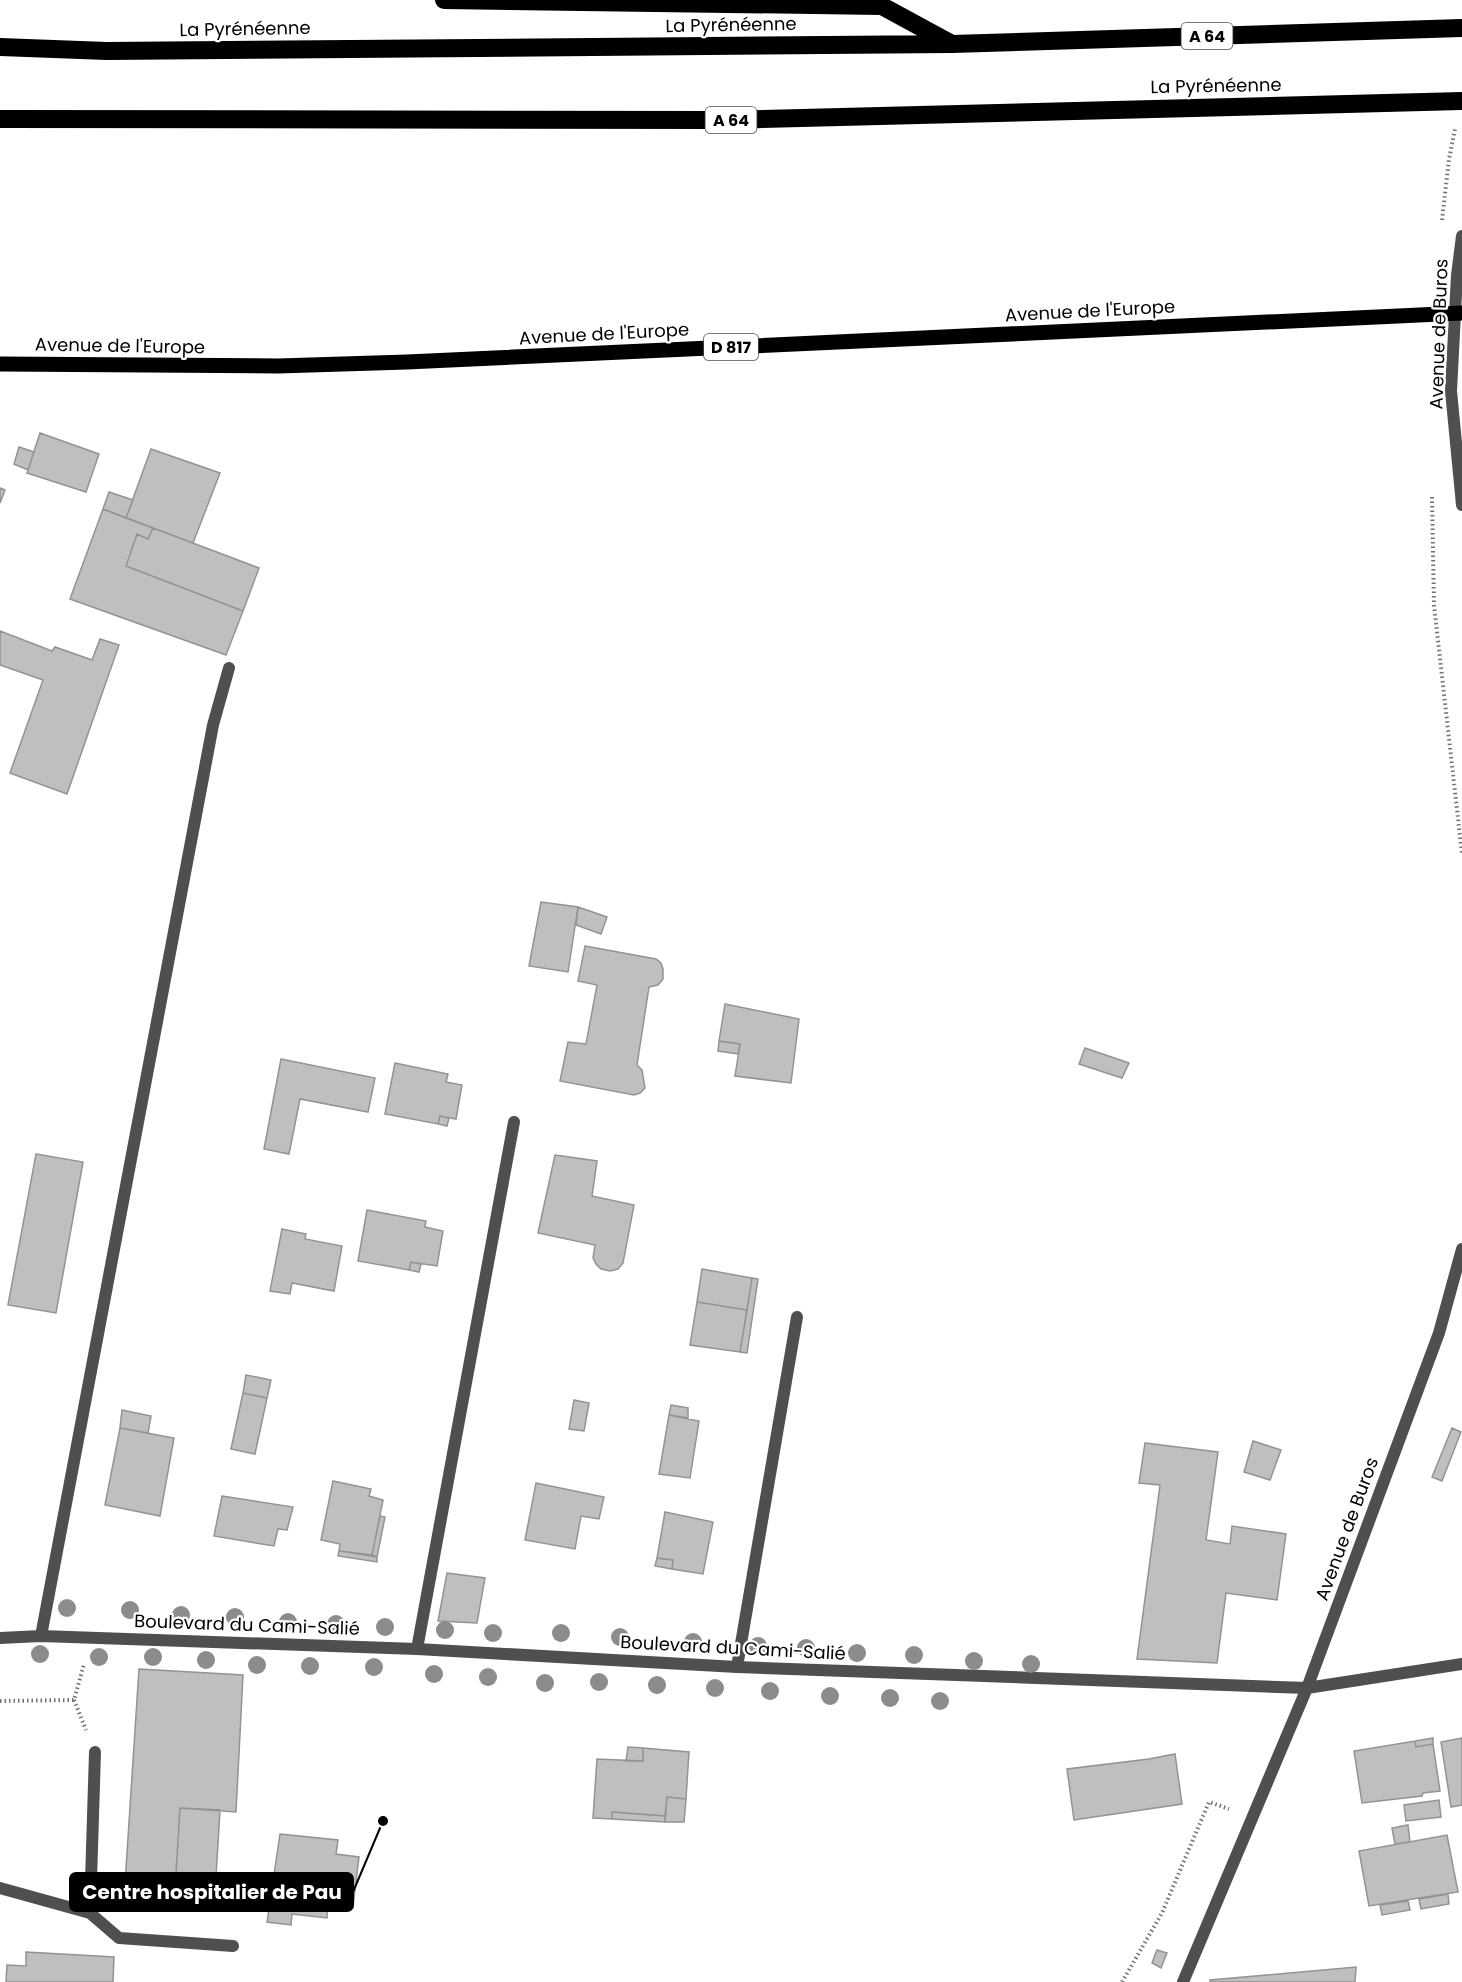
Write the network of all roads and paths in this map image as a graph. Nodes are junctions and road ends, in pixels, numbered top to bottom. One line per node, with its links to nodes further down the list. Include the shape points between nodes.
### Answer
1 (444, 0): 3 (highway, via 882,6)
2 (1462, 28): 3 (highway, La Pyrénéenne / A 64)
3 (952, 44): 4 (highway, La Pyrénéenne / A 64, via 119,51)
4 (0, 47)
5 (1462, 101): 6 (highway, La Pyrénéenne / A 64, via 726,120)
6 (0, 119)
7 (1462, 236): 11 (street, Avenue de Buros, via 1451,391)
8 (1462, 313): 9 (main road, Avenue de l'Europe / D 817, via 407,362 278,366)
9 (0, 364)
10 (1432, 487): 13 (path, via 1434,605)
11 (1462, 505)
12 (229, 668): 17 (street, via 213,725)
13 (1462, 854)
14 (514, 1122): 20 (street)
15 (1462, 1249): 23 (street, Avenue de Buros, via 1439,1333)
16 (797, 1317): 22 (street)
17 (41, 1636): 18 (street, Boulevard du Cami-Salié); 19 (street, Boulevard du Cami-Salié)
18 (92, 1637): 20 (street, Boulevard du Cami-Salié); 24 (path)
19 (0, 1638)
20 (417, 1649): 22 (street, Boulevard du Cami-Salié)
21 (1462, 1665): 23 (street, Boulevard du Cami-Salié)
22 (737, 1667): 23 (street, Boulevard du Cami-Salié)
23 (1307, 1688): 27 (street, Avenue de Buros)
24 (74, 1700): 25 (path); 26 (path)
25 (0, 1701)
26 (95, 1752): 29 (street)
27 (1252, 1817): 31 (path, via 1209,1802 1162,1913); 32 (street, Avenue de Buros)
28 (0, 1888): 29 (street)
29 (90, 1912): 30 (street, via 119,1938)
30 (233, 1946)
31 (1122, 1982)
32 (1183, 1982)

